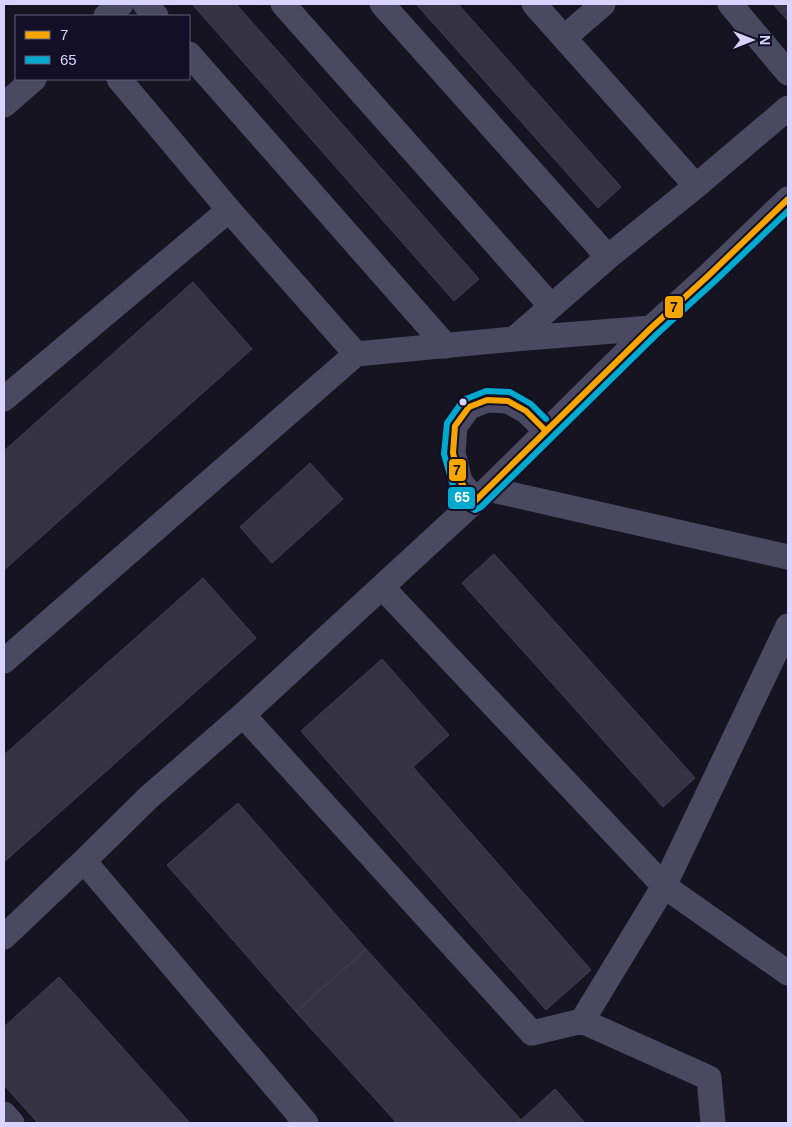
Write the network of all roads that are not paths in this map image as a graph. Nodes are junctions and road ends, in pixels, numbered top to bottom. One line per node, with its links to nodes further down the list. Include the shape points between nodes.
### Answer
1 (121, 4): 8 (lane)
2 (145, 4): 9 (lane)
3 (283, 4): 21 (lane)
4 (382, 4): 20 (lane)
5 (534, 4): 10 (lane)
6 (603, 4): 10 (lane)
7 (730, 4): 12 (lane)
8 (107, 15)
9 (155, 15)
10 (565, 37): 17 (lane)
11 (190, 55): 24 (lane)
12 (788, 73)
13 (33, 80): 15 (lane)
14 (120, 80): 19 (lane)
15 (4, 105)
16 (788, 108): 17 (lane)
17 (696, 186): 20 (lane)
18 (788, 199): 22 (lane)
19 (229, 210): 25 (lane); 26 (lane)
20 (608, 257): 21 (lane)
21 (551, 306): 23 (lane)
22 (651, 328): 23 (lane); 27 (lane)
23 (514, 339): 24 (lane)
24 (446, 346): 25 (lane)
25 (356, 354): 32 (lane)
26 (4, 399)
27 (546, 431): 28 (lane); 28 (lane, via 526,412 508,401 487,400 468,407 455,426 453,453 460,481)
28 (482, 495): 29 (lane); 30 (lane)
29 (788, 557)
30 (382, 587): 33 (lane); 35 (lane)
31 (788, 626): 35 (lane)
32 (4, 661)
33 (243, 715): 34 (lane, via 149,797); 38 (lane, via 532,1033)
34 (84, 861): 36 (lane); 41 (lane)
35 (664, 886): 37 (lane); 38 (lane)
36 (4, 937)
37 (788, 973)
38 (582, 1021): 42 (lane, via 709,1078)
39 (4, 1114): 40 (lane)
40 (12, 1123)
41 (306, 1123)
42 (713, 1123)

